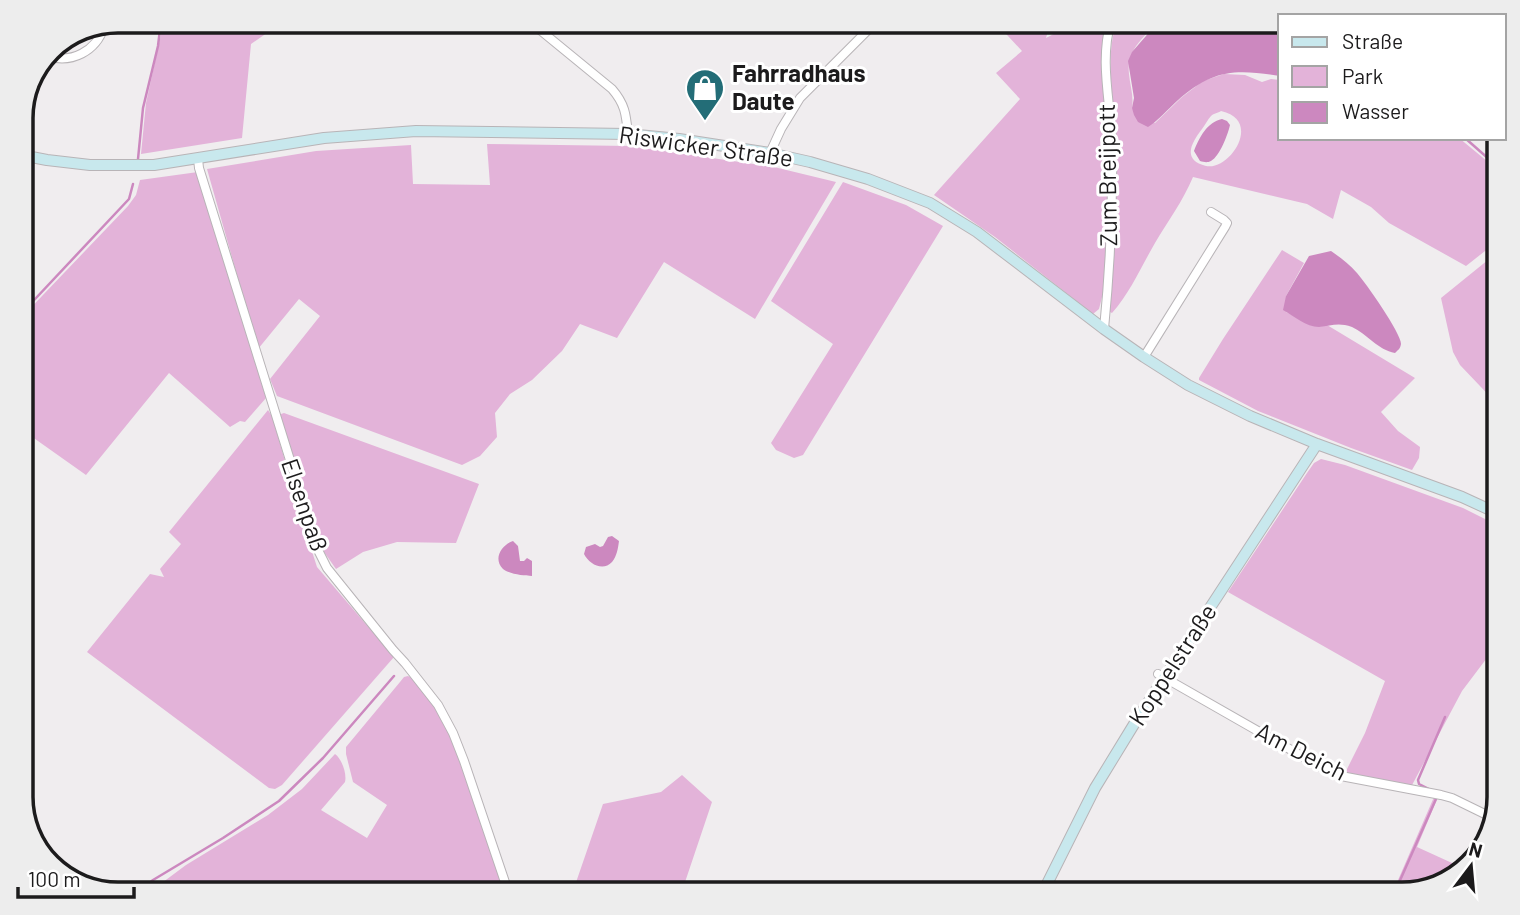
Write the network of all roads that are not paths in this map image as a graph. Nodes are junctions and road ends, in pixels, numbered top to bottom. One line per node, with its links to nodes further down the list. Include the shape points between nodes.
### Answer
1 (544, 33): 6 (street, via 612,89 622,101)
2 (865, 33): 7 (street, via 800,98)
3 (1108, 33): 11 (street, Zum Breijpott, via 1105,78 1113,182)
4 (101, 35): 5 (street, via 83,54)
5 (59, 58)
6 (628, 134): 7 (street, Riswicker Straße); 9 (street, Riswicker Straße, via 416,131 324,138)
7 (770, 153): 11 (street, Riswicker Straße, via 868,178 930,204 977,232)
8 (33, 157): 9 (street, Riswicker Straße, via 90,165 155,165)
9 (198, 159): 17 (street, Elsenpaß, via 318,550 327,568 438,705 464,761)
10 (1211, 212): 12 (street, via 1227,223 1226,228)
11 (1104, 329): 12 (street, Riswicker Straße)
12 (1144, 357): 13 (street, Riswicker Straße, via 1250,416)
13 (1317, 444): 14 (street, Riswicker Straße); 15 (street, Koppelstraße)
14 (1487, 508)
15 (1161, 676): 16 (street, Am Deich, via 1341,776 1441,795); 18 (street, Koppelstraße, via 1095,788)
16 (1485, 814)
17 (505, 882)
18 (1048, 882)

